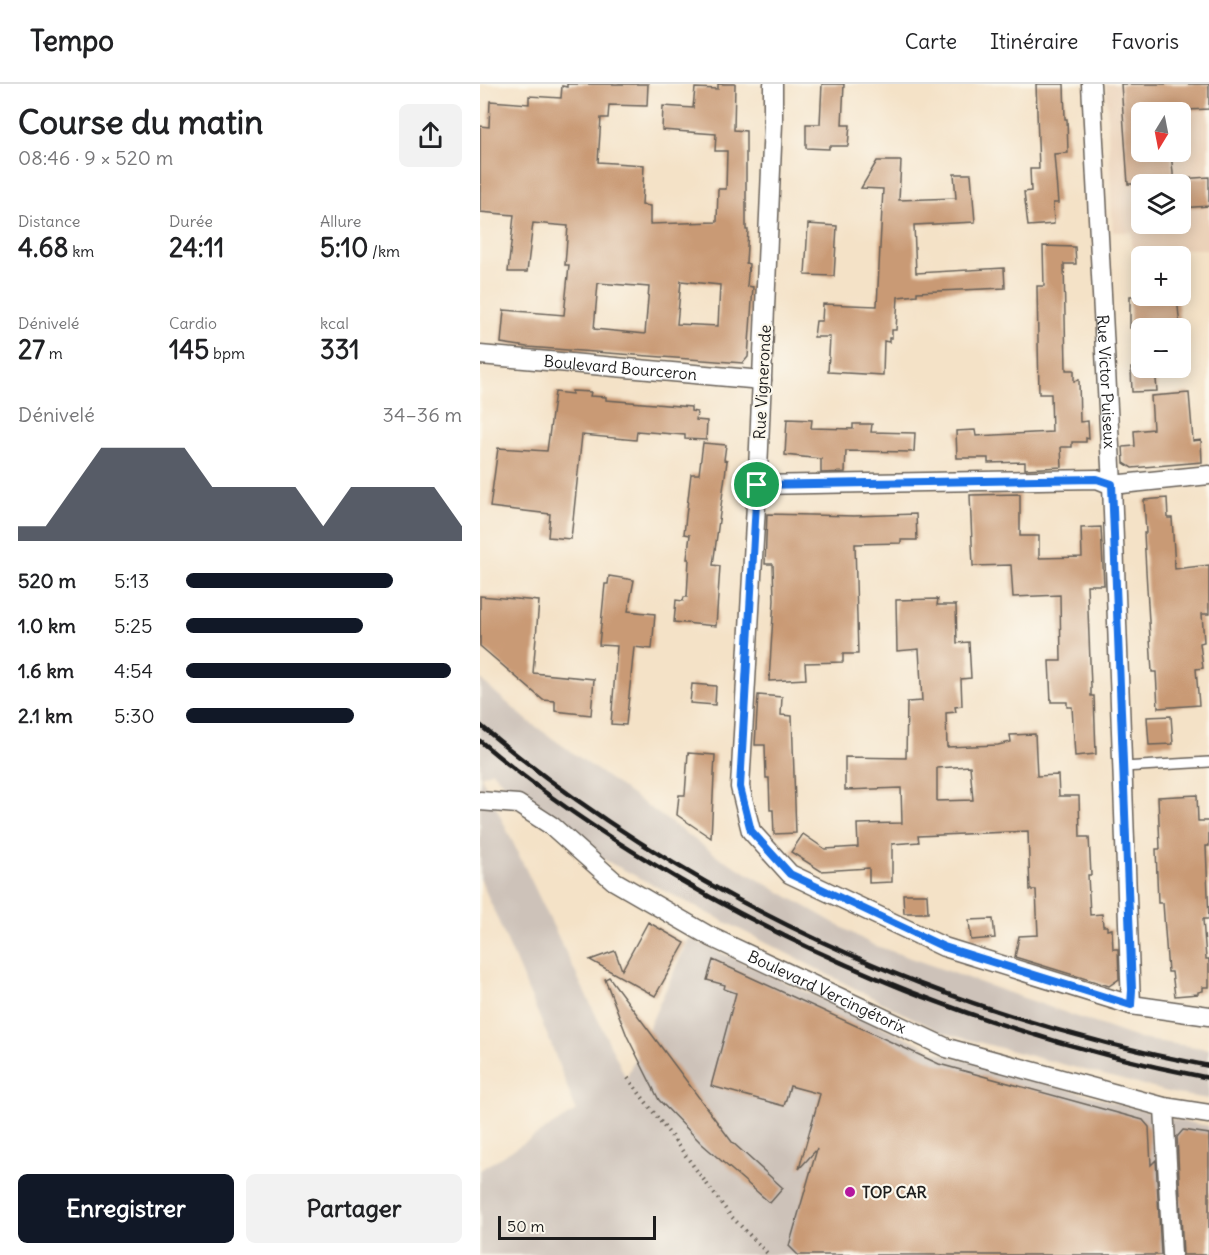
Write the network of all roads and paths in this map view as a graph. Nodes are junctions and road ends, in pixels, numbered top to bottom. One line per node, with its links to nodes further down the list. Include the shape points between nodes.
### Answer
1 (773, 84): 4 (street, Rue Vigneronde)
2 (1091, 84): 6 (street, Rue Victor Puiseux)
3 (480, 355): 4 (street, Boulevard Bourceron)
4 (762, 380): 7 (street, Rue Vigneronde)
5 (1209, 475): 6 (street)
6 (1112, 484): 7 (street, via 1097,479); 9 (street, Rue Victor Puiseux)
7 (757, 485): 11 (street, Rue Vigneronde, via 740,787 751,831 790,874 944,947)
8 (1209, 762): 9 (lane)
9 (1123, 767): 11 (street, Rue Victor Puiseux)
10 (480, 801): 14 (street, Boulevard Vercingétorix, via 518,804 552,826 614,881 711,937 947,1048)
11 (1131, 1005): 12 (street, Rue Vigneronde)
12 (1209, 1016)
13 (628, 1078): 16 (path, via 730,1215)
14 (1164, 1107): 15 (street, Boulevard Vercingétorix); 17 (street)
15 (1209, 1114)
16 (769, 1255)
17 (1172, 1255)

